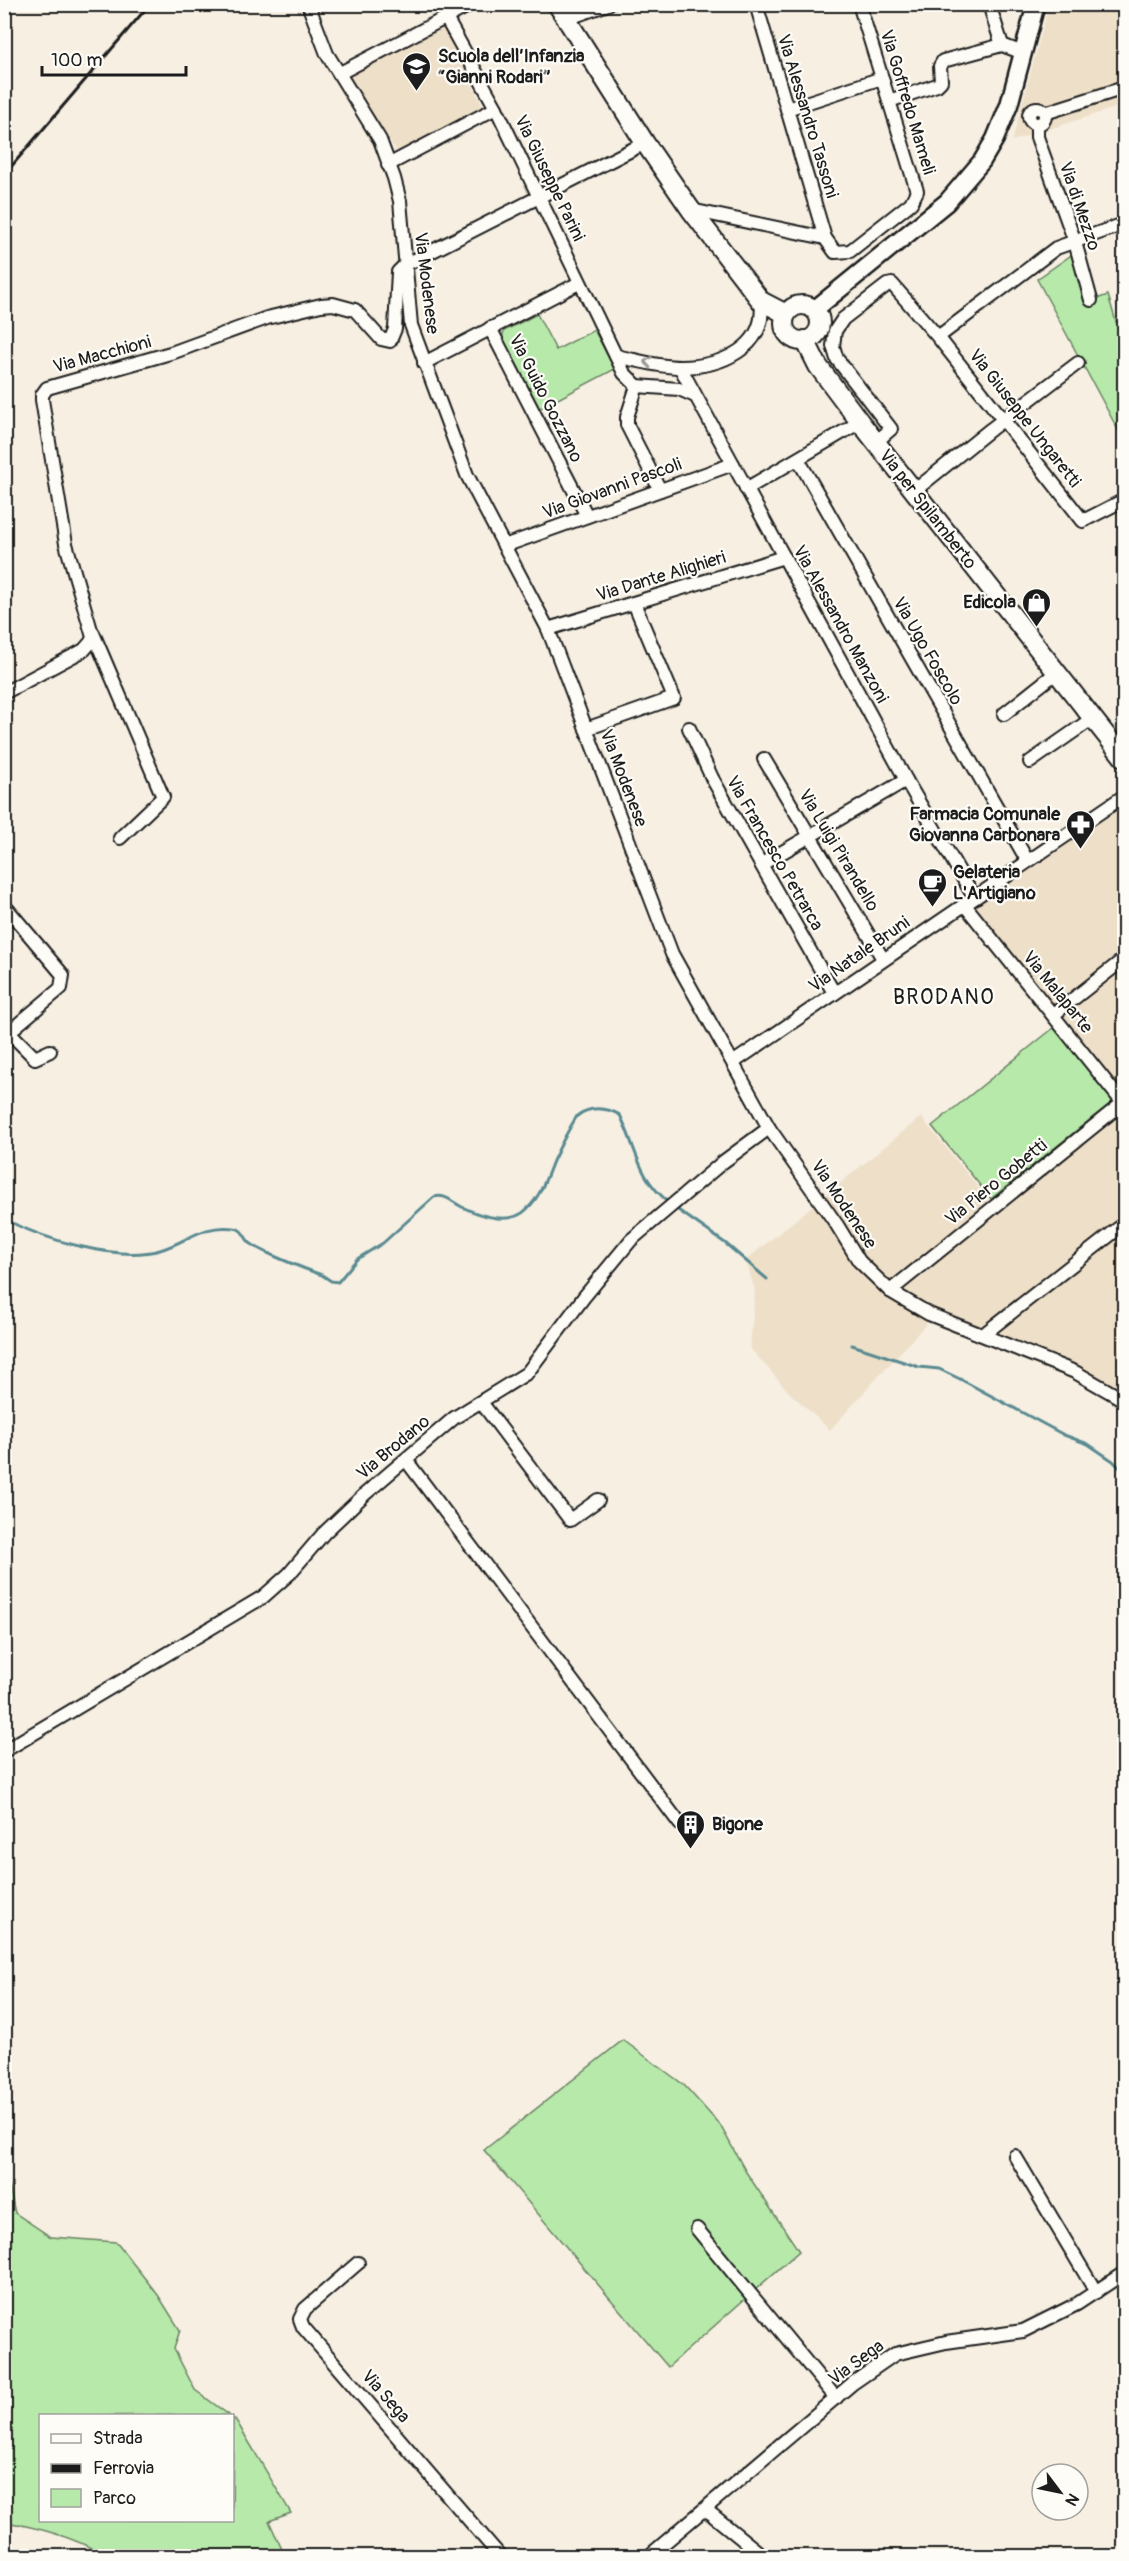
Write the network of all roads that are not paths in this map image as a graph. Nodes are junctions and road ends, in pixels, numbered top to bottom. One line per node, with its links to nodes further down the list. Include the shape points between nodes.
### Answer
1 (308, 4): 12 (street, Via Modenese, via 327,54)
2 (472, 4): 9 (street)
3 (608, 4): 8 (street)
4 (756, 4): 18 (street, Via Alessandro Tassoni)
5 (859, 4): 13 (street, Via Goffredo Mameli)
6 (989, 4): 10 (street)
7 (1036, 4): 11 (main road)
8 (561, 12): 22 (main road)
9 (446, 18): 12 (street); 17 (street, Via Giuseppe Parini)
10 (1002, 45): 11 (street); 15 (street, via 943,61 937,85)
11 (1023, 53): 16 (main road)
12 (340, 73): 23 (street, Via Modenese, via 380,140)
13 (882, 78): 15 (street, Via Goffredo Mameli); 18 (street)
14 (1125, 88): 20 (street)
15 (889, 101): 27 (street, Via Goffredo Mameli, via 916,195 850,251 835,252)
16 (1009, 105): 19 (street); 33 (main road, via 995,139 959,190)
17 (496, 108): 23 (street); 24 (street, Via Giuseppe Parini)
18 (787, 109): 27 (street, Via Alessandro Tassoni)
19 (1029, 112): 20 (street, via 1037,107); 21 (street, via 1030,120)
20 (1045, 113): 21 (street, via 1044,121)
21 (1037, 124): 28 (street, Via di Mezzo, via 1037,136)
22 (645, 143): 24 (street); 25 (main road)
23 (388, 165): 29 (street, Via Modenese, via 400,201)
24 (541, 198): 29 (street); 30 (street, Via Giuseppe Parini)
25 (692, 210): 27 (street); 32 (main road)
26 (1125, 224): 28 (street)
27 (825, 238)
28 (1075, 242): 31 (street, Via di Mezzo); 36 (street, via 1056,249)
29 (405, 265): 39 (street, Via Modenese, via 411,325); 58 (street, Via Macchioni, via 398,272 395,329 388,342 355,310 333,303 267,318 166,355 44,391 42,400 66,544)
30 (579, 283): 35 (street); 38 (street, Via Giuseppe Parini)
31 (1091, 300)
32 (761, 301): 34 (main road); 41 (street, via 764,316 753,339 743,348 725,359)
33 (814, 310): 34 (main road, via 799,305); 37 (main road, via 819,328)
34 (786, 314): 37 (main road, Via per Spilamberto, via 786,331 794,339)
35 (490, 328): 39 (street); 53 (street, Via Guido Gozzano)
36 (938, 337): 44 (street, Via Giuseppe Ungaretti); 46 (street, Via Giuseppe Ungaretti, via 892,284 839,324 833,346 837,359 891,429)
37 (805, 340): 45 (main road, Via per Spilamberto, via 818,366)
38 (616, 356): 41 (street, one-way to 38); 42 (street, Via Giuseppe Parini, via 624,373)
39 (424, 363): 54 (street, Via Modenese, via 470,482)
40 (1078, 363): 44 (street)
41 (680, 367): 43 (street, Via Alessandro Manzoni)
42 (637, 386): 43 (street, via 679,388); 50 (street, via 627,425)
43 (696, 396): 48 (street, Via Alessandro Manzoni)
44 (1004, 419): 51 (street); 52 (street, Via Giuseppe Ungaretti, via 1083,521)
45 (860, 422): 46 (main road, Via per Spilamberto); 47 (street)
46 (876, 442): 51 (main road, Via per Spilamberto)
47 (798, 459): 49 (street); 72 (street, Via Ugo Foscolo)
48 (733, 464): 49 (street, Via Alessandro Manzoni); 50 (street, Via Giovanni Pascoli)
49 (746, 489): 55 (street, Via Alessandro Manzoni)
50 (660, 490): 53 (street, Via Giovanni Pascoli)
51 (914, 491): 59 (main road, Via per Spilamberto)
52 (1125, 501)
53 (586, 516): 54 (street, Via Giovanni Pascoli)
54 (504, 546): 57 (street, Via Modenese)
55 (784, 557): 56 (street, Via Dante Alighieri); 68 (street, Via Alessandro Manzoni)
56 (634, 603): 57 (street, Via Dante Alighieri); 64 (street, via 675,698)
57 (548, 628): 64 (street, Via Modenese)
58 (92, 632): 60 (street, via 91,642 84,650); 71 (street, via 163,797)
59 (1057, 672): 61 (street); 62 (main road, Via per Spilamberto)
60 (4, 693)
61 (1004, 714)
62 (1093, 718): 65 (main road, Via per Spilamberto); 67 (street)
63 (689, 728): 73 (street, Via Francesco Petrarca, via 712,778)
64 (586, 729): 81 (street, Via Modenese, via 672,954)
65 (1125, 758)
66 (764, 759): 70 (street, Via Luigi Pirandello)
67 (1030, 762)
68 (906, 780): 70 (street); 74 (street, Via Alessandro Manzoni)
69 (1125, 796): 72 (street, Via Natale Bruni)
70 (811, 835): 73 (street); 76 (street, Via Luigi Pirandello)
71 (120, 838)
72 (1027, 860): 74 (street, Via Natale Bruni)
73 (762, 864): 78 (street, Via Francesco Petrarca)
74 (969, 901): 76 (street, Via Natale Bruni); 79 (street, Via Malaparte)
75 (4, 905): 80 (street, via 63,975 61,988 9,1032 35,1058)
76 (883, 959): 78 (street, Via Natale Bruni)
77 (1125, 959): 79 (street)
78 (834, 993): 81 (street, Via Natale Bruni)
79 (1053, 1015): 82 (street, Via Malaparte)
80 (50, 1051)
81 (734, 1062): 83 (street, Via Modenese)
82 (1124, 1102): 85 (street, Via Piero Gobetti)
83 (769, 1128): 85 (street, Via Modenese, via 859,1261); 88 (street, Via Brodano, via 631,1240 527,1373)
84 (1125, 1224): 86 (street)
85 (890, 1291): 86 (street, Via Modenese, via 929,1314)
86 (984, 1334): 87 (street, Via Modenese, via 1075,1372)
87 (1125, 1400)
88 (481, 1402): 89 (street, Via Brodano, via 453,1418); 90 (street, via 570,1520)
89 (406, 1460): 91 (street, Via Brodano, via 324,1533 264,1597); 92 (street)
90 (598, 1500)
91 (4, 1751)
92 (680, 1824)
93 (1015, 2156): 97 (street)
94 (696, 2229): 98 (street)
95 (358, 2263): 100 (street, Via Sega, via 305,2309 300,2319 303,2327)
96 (1125, 2273): 97 (street, Via Sega)
97 (1096, 2292): 98 (street, Via Sega, via 1023,2331 895,2354)
98 (836, 2398): 99 (street, Via Sega)
99 (705, 2509): 101 (street, Via Sega); 102 (street)
100 (500, 2556)
101 (649, 2556)
102 (763, 2556)

